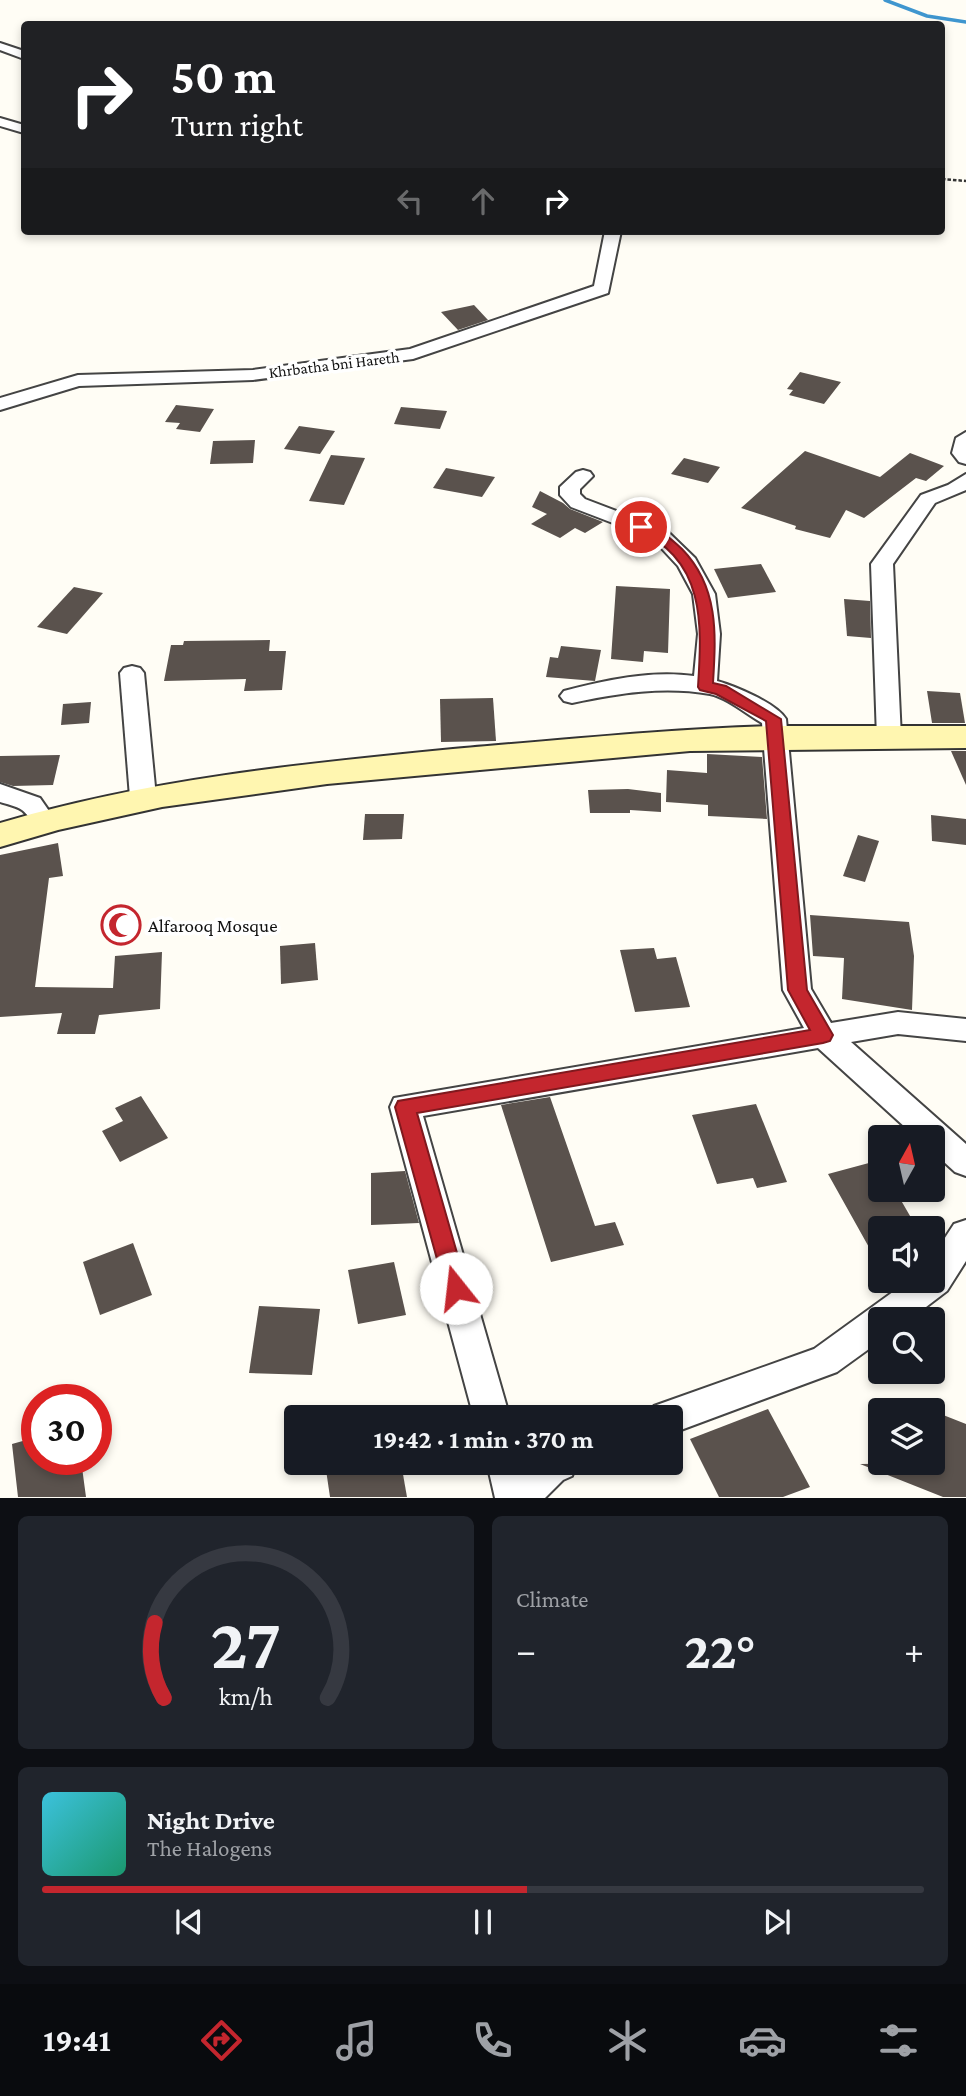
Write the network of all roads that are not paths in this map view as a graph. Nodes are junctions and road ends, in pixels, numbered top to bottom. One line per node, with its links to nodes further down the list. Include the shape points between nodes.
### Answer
1 (2, 46): 2 (street)
2 (21, 54)
3 (0, 122): 4 (street)
4 (21, 129)
5 (612, 235): 6 (street, Khrbatha bni Hareth, via 602,289 413,354 253,375 78,381)
6 (0, 404)
7 (583, 476): 10 (street, via 570,486 570,495 578,503 659,534 687,563 704,594 709,634)
8 (966, 481): 14 (street, via 928,499 882,564)
9 (132, 673): 16 (street)
10 (705, 687): 11 (street, via 634,683); 12 (street, via 721,690 774,719)
11 (572, 696)
12 (775, 737): 14 (street); 16 (street, via 635,742 290,776); 20 (street, via 797,990)
13 (966, 737): 14 (street)
14 (889, 738)
15 (0, 793): 17 (street, via 31,804)
16 (143, 797): 17 (street)
17 (43, 821): 18 (street)
18 (0, 835)
19 (966, 1030): 20 (street, via 898,1023)
20 (823, 1035): 21 (street); 25 (street, via 405,1107)
21 (966, 1163)
22 (966, 1234): 23 (street, via 935,1280)
23 (899, 1307)
24 (868, 1330): 26 (street, via 825,1362)
25 (488, 1405)
26 (683, 1412)
27 (509, 1475): 29 (street)
28 (541, 1475): 29 (street)
29 (516, 1497)

